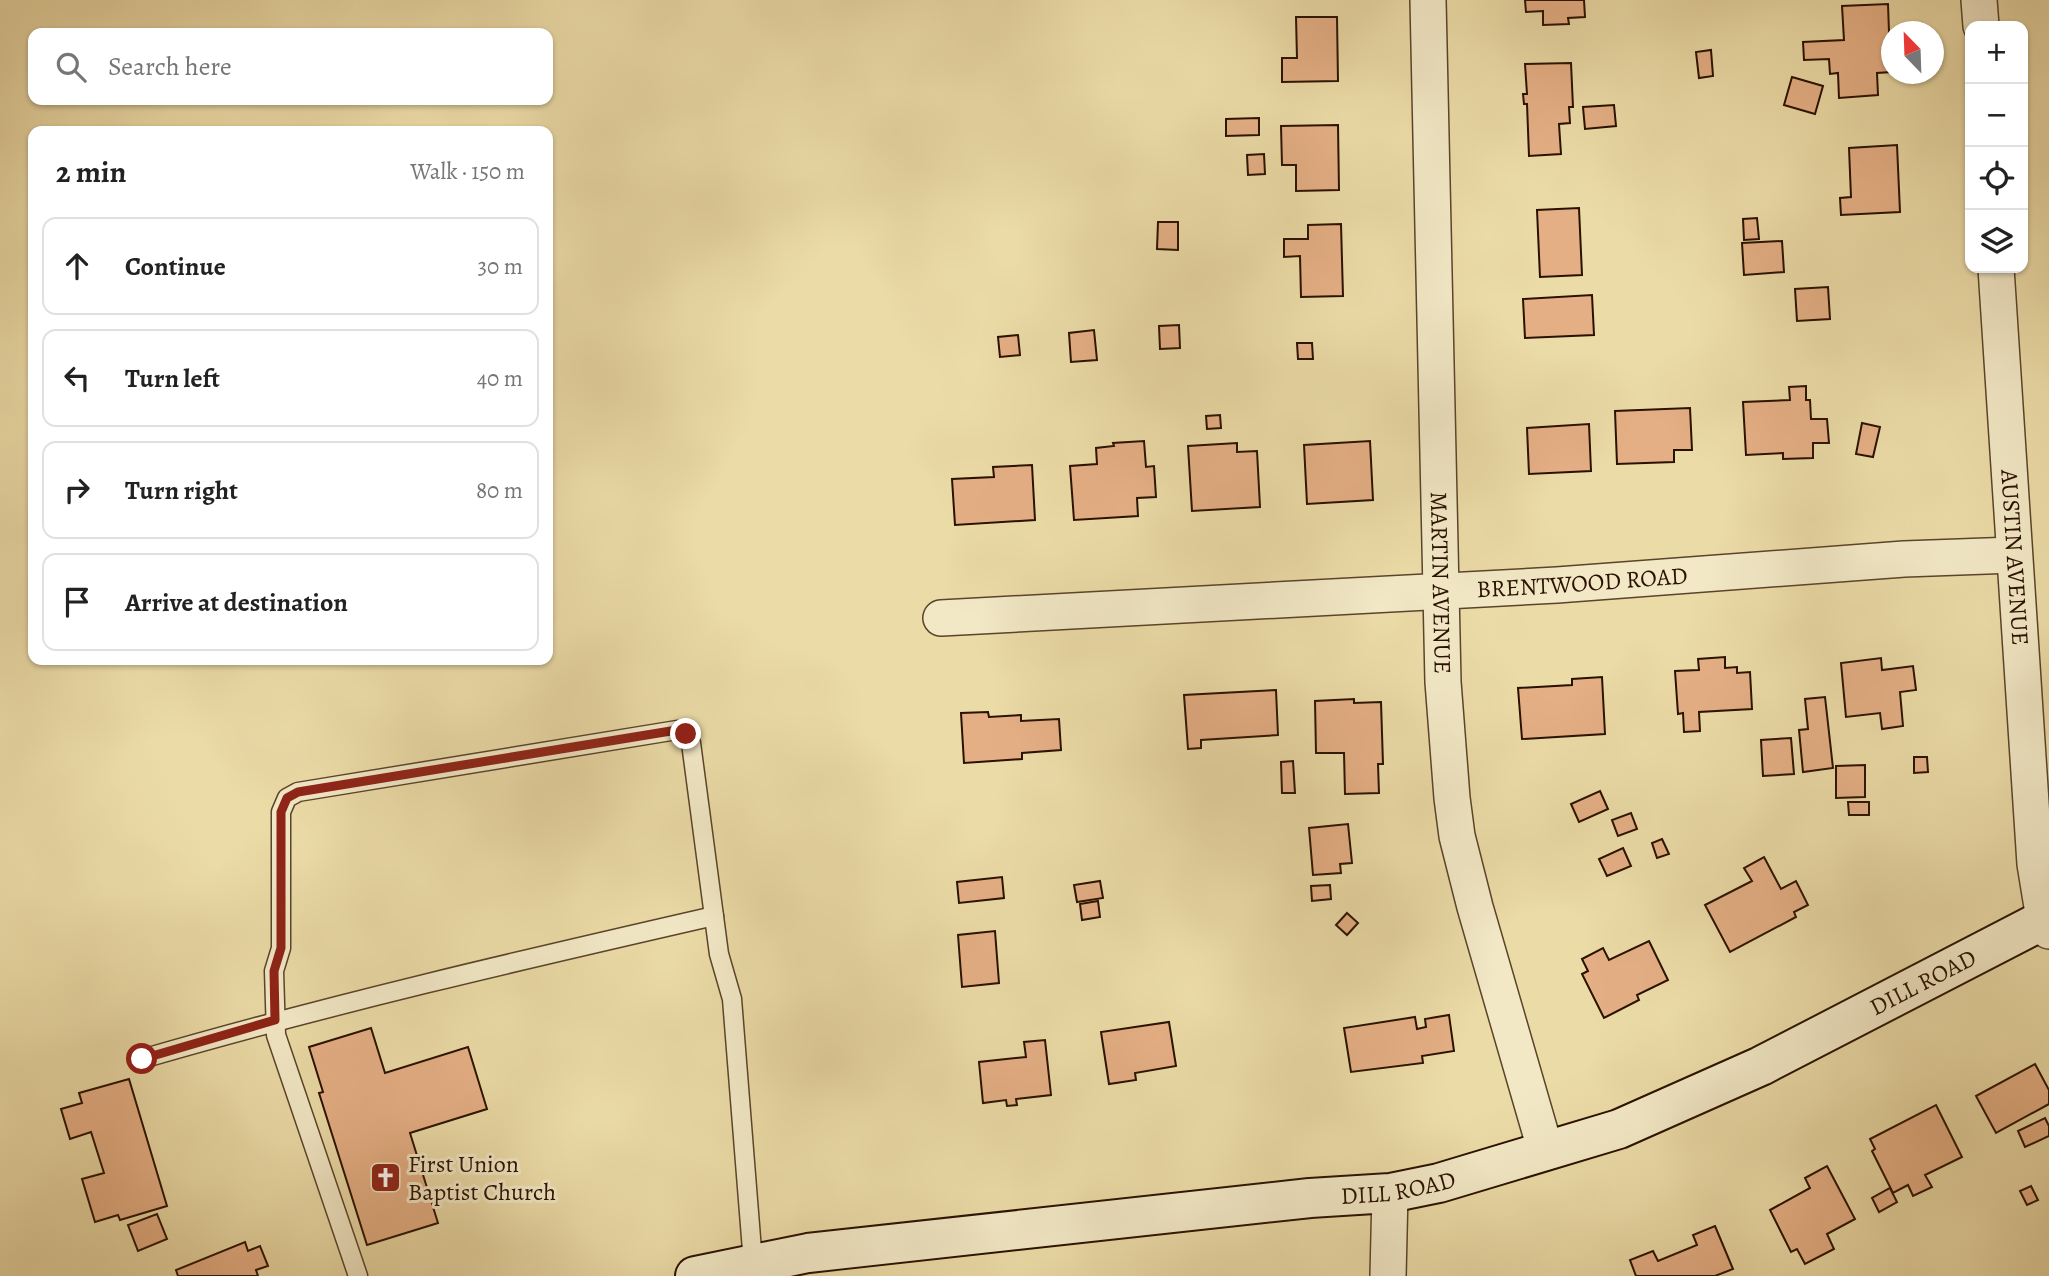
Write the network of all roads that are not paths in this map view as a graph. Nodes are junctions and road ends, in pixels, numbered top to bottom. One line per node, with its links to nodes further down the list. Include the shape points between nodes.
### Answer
1 (1428, 0): 6 (street, MARTIN AVENUE)
2 (1979, 0): 3 (street)
3 (1981, 21)
4 (1996, 273): 5 (street, AUSTIN AVENUE)
5 (2014, 555): 6 (street, BRENTWOOD ROAD); 9 (street, AUSTIN AVENUE, via 2035,864)
6 (1441, 591): 7 (street, BRENTWOOD ROAD); 12 (street, MARTIN AVENUE, via 1443,682 1457,836)
7 (941, 618)
8 (714, 916): 10 (lane); 10 (lane, via 691,743 677,730 298,792 287,798 281,812 281,948 274,971); 14 (lane, via 732,999)
9 (2047, 922): 12 (street, DILL ROAD, via 1761,1066 1619,1129)
10 (275, 1020): 11 (lane); 15 (lane, via 275,1035)
11 (142, 1059)
12 (1546, 1152): 13 (street, DILL ROAD)
13 (1390, 1193): 14 (street, DILL ROAD, via 848,1248); 17 (street)
14 (753, 1263): 16 (street, DILL ROAD)
15 (358, 1276)
16 (695, 1276)
17 (1388, 1276)

